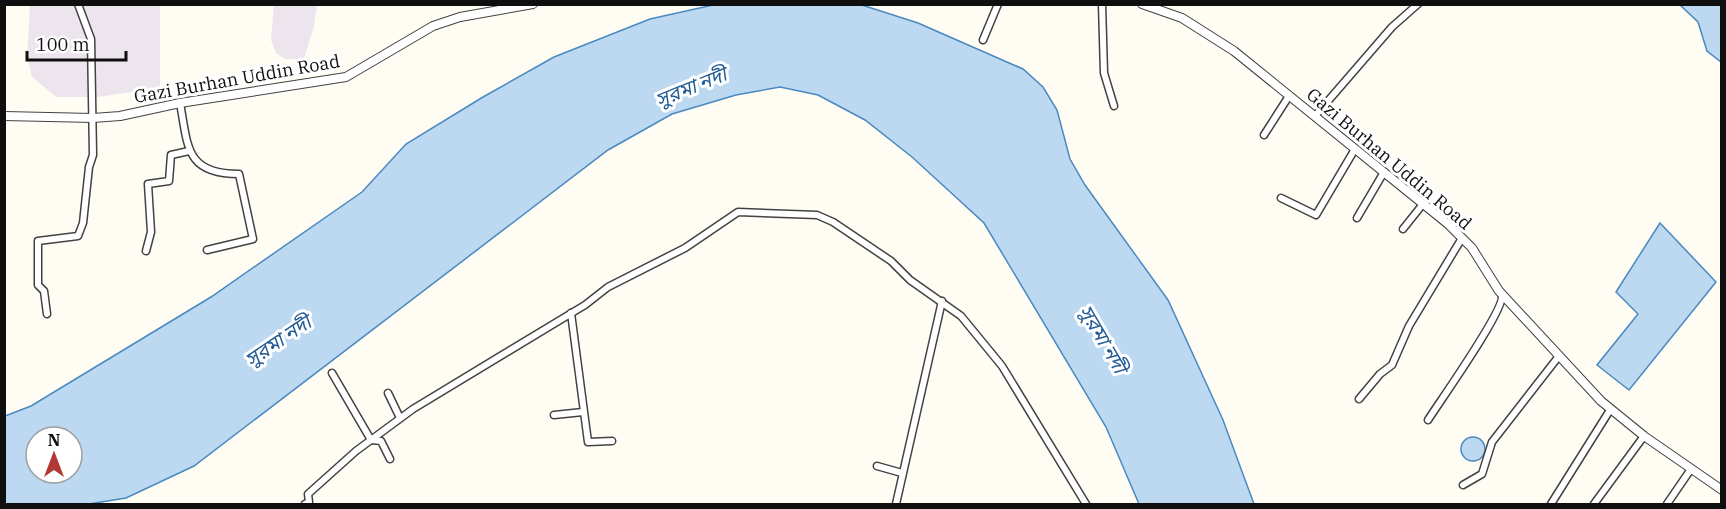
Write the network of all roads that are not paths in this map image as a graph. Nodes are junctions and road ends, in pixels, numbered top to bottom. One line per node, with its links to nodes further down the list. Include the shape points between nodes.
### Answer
1 (78, 4): 15 (street, via 91,39)
2 (482, 4): 8 (street)
3 (532, 4): 8 (street, Gazi Burhan Uddin Road)
4 (998, 4): 9 (street)
5 (1102, 4): 12 (street, via 1104,73)
6 (1142, 4): 10 (street, Gazi Burhan Uddin Road, via 1182,18 1234,51)
7 (1418, 4): 14 (street, via 1392,27)
8 (483, 14): 11 (street, Gazi Burhan Uddin Road, via 432,26 346,77)
9 (982, 40)
10 (1289, 96): 14 (street, Gazi Burhan Uddin Road); 16 (street)
11 (180, 103): 15 (street, Gazi Burhan Uddin Road); 18 (street)
12 (1114, 106)
13 (4, 116): 15 (street, Gazi Burhan Uddin Road)
14 (1315, 116): 17 (street, Gazi Burhan Uddin Road)
15 (93, 118): 30 (street, via 93,155 78,236 38,241 38,285 45,291)
16 (1264, 135)
17 (1355, 149): 19 (street, Gazi Burhan Uddin Road); 20 (street, via 1316,215)
18 (189, 151): 25 (street, via 171,155 169,181 148,184 151,232); 26 (street, via 202,166 217,174 238,174 253,239)
19 (1384, 172): 21 (street, Gazi Burhan Uddin Road); 22 (street)
20 (1281, 198)
21 (1423, 204): 23 (street); 24 (street, Gazi Burhan Uddin Road)
22 (1357, 218)
23 (1403, 229)
24 (1462, 238): 27 (street, Gazi Burhan Uddin Road); 34 (street, via 1409,326 1392,365)
25 (146, 250)
26 (207, 250)
27 (1502, 294): 31 (street, Gazi Burhan Uddin Road); 39 (street, via 1500,308 1489,327)
28 (942, 301): 29 (street, via 910,280 891,261 817,215 738,212 685,248 608,287); 46 (street); 51 (street, via 961,316 1002,366)
29 (571, 313): 36 (street); 38 (street)
30 (47, 314)
31 (1559, 356): 35 (street, Gazi Burhan Uddin Road); 47 (street, via 1492,442 1482,474)
32 (332, 372): 41 (street)
33 (388, 393): 38 (street)
34 (1359, 399)
35 (1610, 410): 40 (street, Gazi Burhan Uddin Road); 52 (street)
36 (584, 412): 37 (street); 42 (street, via 588,442)
37 (554, 415)
38 (400, 418): 41 (street)
39 (1428, 420)
40 (1644, 436): 45 (street, Gazi Burhan Uddin Road); 53 (street)
41 (371, 440): 43 (street, via 381,441); 49 (street, via 308,494 309,502)
42 (612, 441)
43 (390, 459)
44 (877, 466): 46 (street)
45 (1691, 469): 48 (street, Gazi Burhan Uddin Road); 54 (street)
46 (902, 473): 50 (street)
47 (1463, 485)
48 (1722, 490)
49 (305, 504)
50 (896, 504)
51 (1086, 504)
52 (1551, 504)
53 (1594, 504)
54 (1667, 504)

